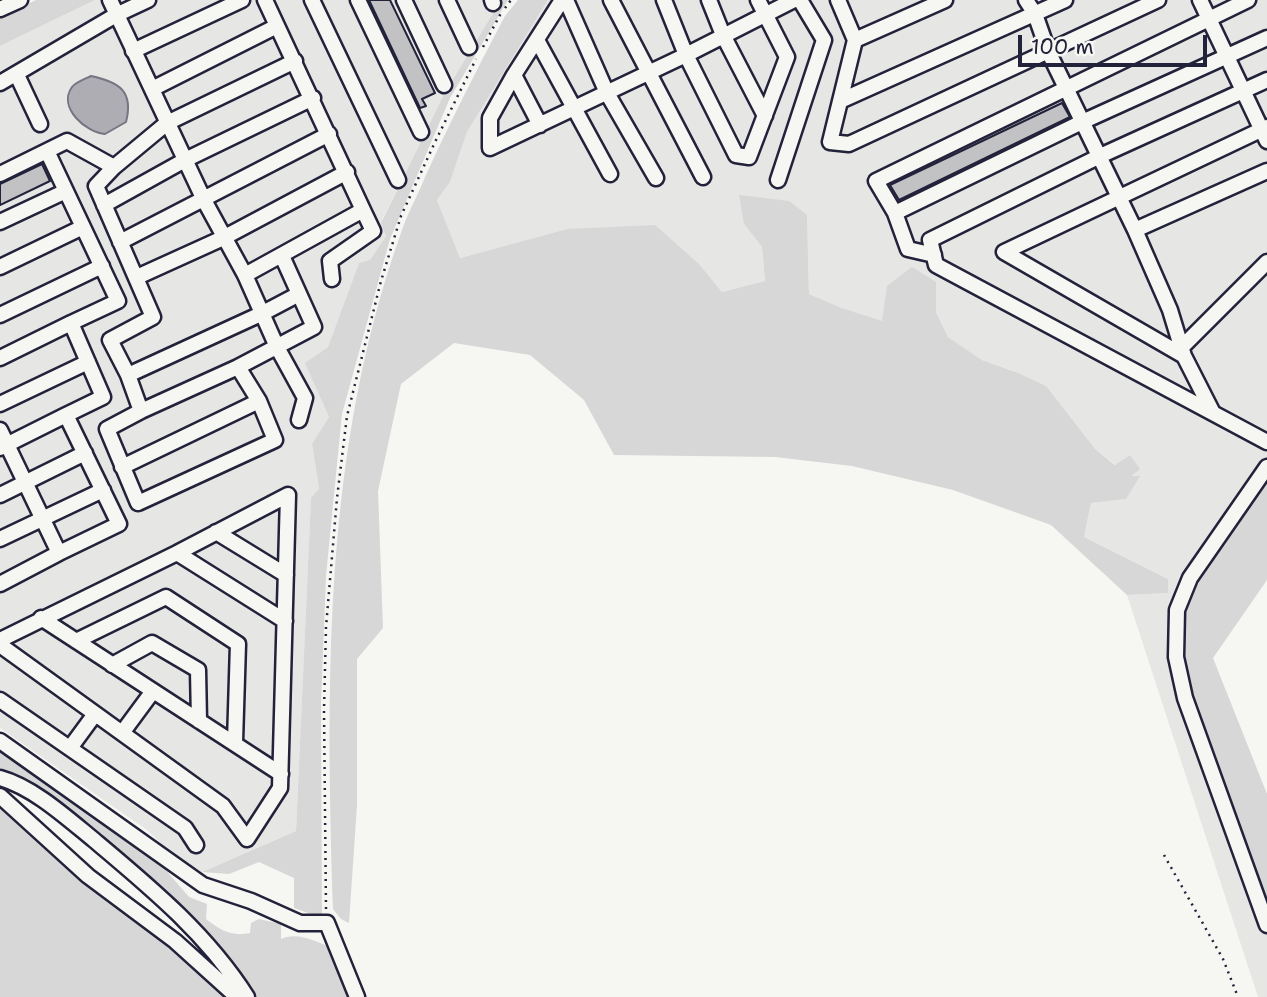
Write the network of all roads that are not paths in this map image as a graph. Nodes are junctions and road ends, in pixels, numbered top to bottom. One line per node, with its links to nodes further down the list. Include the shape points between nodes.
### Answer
1 (20, 0): 24 (lane)
2 (110, 0): 26 (lane)
3 (148, 0): 26 (lane)
4 (242, 0): 35 (lane)
5 (265, 0): 29 (lane)
6 (312, 0): 71 (lane)
7 (358, 0): 58 (lane)
8 (404, 0): 45 (lane)
9 (447, 0): 34 (lane)
10 (564, 0): 32 (lane); 49 (lane)
11 (611, 0): 40 (lane)
12 (664, 0): 37 (lane)
13 (709, 0): 30 (lane)
14 (758, 0): 27 (lane)
15 (794, 0): 27 (lane)
16 (800, 0): 72 (lane, via 824,40)
17 (838, 0): 33 (lane)
18 (946, 0): 33 (lane)
19 (1027, 0): 25 (lane)
20 (1065, 0): 25 (lane)
21 (1158, 0): 36 (lane)
22 (1200, 0): 28 (lane)
23 (1248, 0): 28 (lane)
24 (0, 9)
25 (1035, 14): 36 (lane); 51 (lane)
26 (116, 15): 35 (lane); 41 (lane)
27 (765, 15): 30 (lane); 53 (lane, via 787,57)
28 (1208, 18): 38 (lane); 47 (lane)
29 (278, 26): 39 (lane); 46 (lane)
30 (723, 36): 37 (lane); 53 (lane)
31 (1267, 38): 38 (lane)
32 (537, 40): 42 (lane); 52 (lane)
33 (855, 40): 51 (lane)
34 (469, 47)
35 (133, 51): 46 (lane)
36 (1048, 51): 47 (lane); 51 (lane, via 849,144 830,142)
37 (686, 55): 40 (lane); 53 (lane, via 736,155 749,157)
38 (1228, 57): 48 (lane); 54 (lane)
39 (295, 61): 50 (lane); 55 (lane)
40 (647, 73): 49 (lane); 69 (lane)
41 (17, 75): 44 (lane); 56 (lane)
42 (514, 75): 57 (lane); 57 (lane, via 490,118 490,148)
43 (1267, 80): 48 (lane)
44 (0, 83)
45 (444, 85)
46 (152, 89): 55 (lane)
47 (1067, 89): 54 (lane); 78 (lane, via 876,181)
48 (1244, 90): 59 (lane); 62 (lane)
49 (607, 93): 52 (lane); 70 (lane)
50 (313, 98): 60 (lane); 63 (lane)
51 (839, 101)
52 (573, 109): 57 (lane); 68 (lane)
53 (765, 116)
54 (1082, 122): 62 (lane); 78 (lane)
55 (167, 123): 63 (lane); 64 (lane)
56 (40, 124)
57 (540, 125)
58 (421, 132)
59 (1265, 132): 74 (lane)
60 (329, 134): 66 (lane); 75 (lane)
61 (47, 151): 64 (lane, via 67,141); 67 (lane); 73 (lane)
62 (1100, 156): 74 (lane); 84 (lane, via 930,240)
63 (186, 160): 75 (lane); 76 (lane)
64 (114, 167): 76 (lane, via 96,186)
65 (1267, 171): 81 (lane)
66 (347, 172): 77 (lane); 82 (lane)
67 (0, 174)
68 (610, 174)
69 (703, 177)
70 (656, 178)
71 (398, 180)
72 (778, 180)
73 (66, 191): 79 (lane); 80 (lane)
74 (1119, 196): 81 (lane); 97 (lane, via 1004,252)
75 (204, 200): 82 (lane); 83 (lane)
76 (104, 205): 83 (lane)
77 (363, 210): 85 (lane); 91 (lane, via 373,231 330,261)
78 (895, 214): 84 (lane, via 908,249)
79 (0, 222)
80 (83, 227): 87 (lane); 88 (lane)
81 (1135, 230): 97 (lane)
82 (223, 238): 89 (lane); 90 (lane)
83 (120, 242): 90 (lane)
84 (934, 255): 105 (lane, via 936,265)
85 (282, 256): 89 (lane); 92 (lane)
86 (1267, 262): 97 (lane)
87 (102, 266): 94 (lane); 95 (lane, via 118,301)
88 (0, 267)
89 (245, 275): 93 (lane)
90 (137, 277): 101 (lane, via 153,317 110,340)
91 (332, 279)
92 (299, 294): 93 (lane); 96 (lane, via 314,327)
93 (263, 313): 96 (lane); 101 (lane)
94 (0, 316)
95 (71, 323): 98 (lane); 99 (lane)
96 (278, 347): 100 (lane); 107 (lane, via 304,398)
97 (1183, 351): 105 (lane)
98 (0, 358)
99 (88, 362): 103 (lane); 106 (lane, via 103,397)
100 (238, 367): 102 (lane); 104 (lane)
101 (128, 375): 104 (lane)
102 (260, 401): 112 (lane); 112 (lane, via 275,440 138,503)
103 (0, 404)
104 (141, 411): 112 (lane, via 107,429)
105 (1213, 413): 109 (lane)
106 (66, 415): 110 (lane); 111 (lane)
107 (299, 420)
108 (0, 430): 110 (lane)
109 (1267, 442)
110 (4, 446): 114 (lane)
111 (85, 453): 114 (lane); 115 (lane)
112 (122, 467)
113 (1267, 467): 142 (lane, via 1190,578 1177,610 1176,657 1185,698)
114 (25, 483): 116 (lane); 117 (lane)
115 (103, 489): 117 (lane); 120 (lane, via 119,524)
116 (0, 495)
117 (43, 519): 119 (lane); 120 (lane)
118 (216, 531): 121 (lane); 122 (lane); 122 (lane, via 288,495)
119 (0, 539)
120 (59, 553): 123 (lane)
121 (177, 553): 124 (lane); 125 (lane)
122 (286, 575): 125 (lane)
123 (0, 584)
124 (41, 618): 126 (lane); 127 (lane)
125 (285, 621): 138 (lane)
126 (0, 640)
127 (76, 641): 129 (lane); 136 (lane, via 166,597 238,644)
128 (0, 645): 132 (lane)
129 (112, 665): 130 (lane); 133 (lane, via 152,643 198,670)
130 (153, 691): 133 (lane); 134 (lane)
131 (0, 700): 137 (lane)
132 (95, 714): 134 (lane); 137 (lane)
133 (199, 721): 136 (lane)
134 (122, 733): 138 (lane, via 223,806 247,839 280,788)
135 (0, 741): 145 (lane, via 202,885 300,923 327,923)
136 (235, 742): 138 (lane)
137 (70, 748): 141 (lane, via 186,828)
138 (281, 774)
139 (0, 778): 144 (lane, via 57,810 163,897 228,966)
140 (0, 796): 143 (lane, via 88,876 176,941)
141 (196, 845)
142 (1267, 925)
143 (237, 997)
144 (247, 997)
145 (357, 997)

